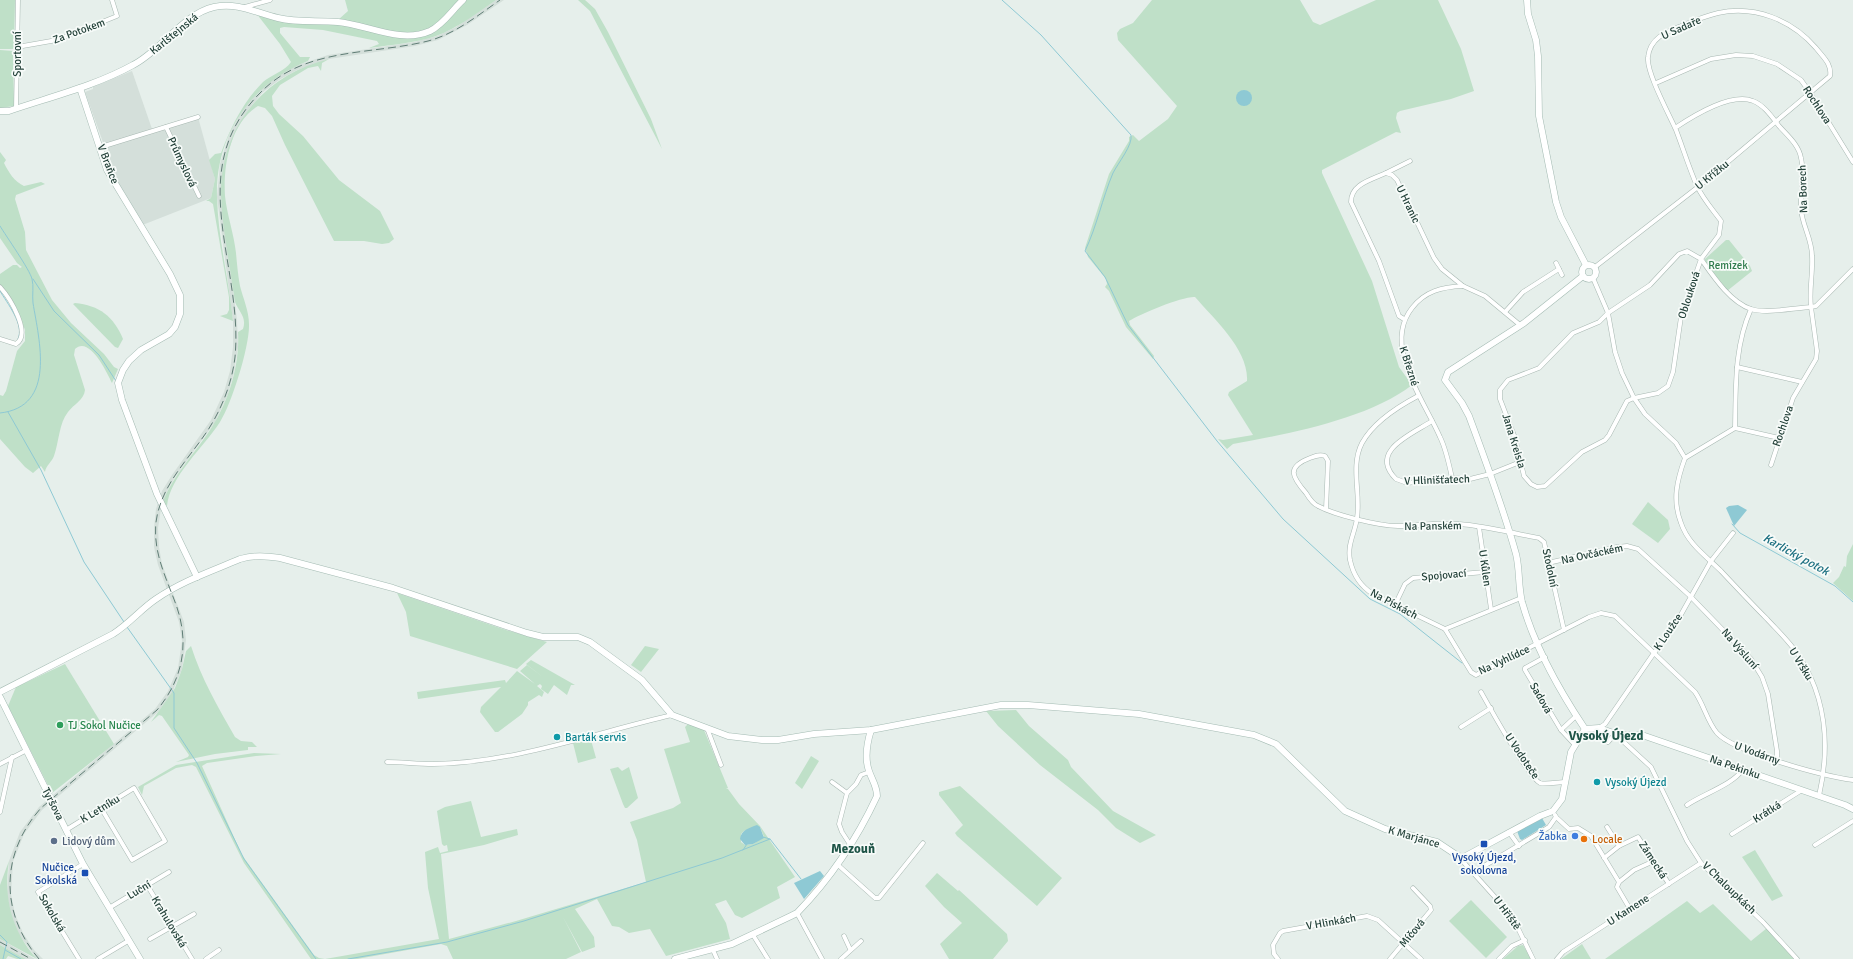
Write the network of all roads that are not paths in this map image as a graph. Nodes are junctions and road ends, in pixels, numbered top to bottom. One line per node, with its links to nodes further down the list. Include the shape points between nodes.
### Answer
1 (18, 0): 8 (street, Sportovní)
2 (112, 0): 8 (street, Za Potokem, via 117,16 57,40)
3 (270, 0): 7 (street)
4 (463, 0): 7 (street, Karlštejnská, via 438,26 430,31 410,35 337,22 289,21)
5 (1527, 0): 27 (street, via 1538,56 1539,116 1556,202)
6 (224, 3): 7 (street, Karlštejnská); 11 (street, Karlštejnská, via 198,13 135,65)
7 (244, 8)
8 (17, 47): 13 (street, Sportovní)
9 (1827, 80): 10 (street, U Sadaře, via 1830,76 1830,65 1801,32 1776,18 1760,13 1733,11 1709,15 1660,35 1650,48 1647,58 1648,67); 12 (street, U Křížku)
10 (1656, 83): 12 (street, Rochlova, via 1711,59 1736,54 1753,56 1777,64 1801,80); 18 (street, U Sadaře)
11 (80, 88): 13 (street, Karlštejnská); 19 (street, V Braňce)
12 (1811, 94): 16 (street, U Křížku); 21 (street, Rochlova)
13 (16, 109): 14 (street, Karlštejnská)
14 (0, 111)
15 (198, 117): 17 (street, Průmyslová)
16 (1777, 122): 18 (street, Na Borech, via 1761,105 1739,100 1706,110); 23 (street, U Křížku); 36 (street, Na Borech, via 1795,144 1804,170 1801,209 1809,234 1812,257)
17 (166, 127): 19 (street, Průmyslová); 24 (street, Průmyslová)
18 (1675, 128): 23 (street, U Sadaře)
19 (101, 147): 63 (street, V Braňce, via 114,184 177,288 181,304 175,327 169,334 141,350 129,362 119,377 119,392 157,494)
20 (1410, 161): 22 (street)
21 (1853, 162)
22 (1386, 173): 34 (street, U Hranic, via 1397,180 1438,263); 40 (street, via 1356,187 1351,194 1351,202 1379,261 1399,316)
23 (1698, 187): 25 (street, U Sadaře, via 1721,221 1719,235); 28 (street, U Křížku)
24 (199, 196)
25 (1700, 259): 37 (street, via 1732,297); 39 (street, Oblouková, via 1691,253 1682,252 1650,285); 46 (street, Oblouková, via 1681,317 1673,372 1668,386 1658,393)
26 (1556, 263): 29 (street)
27 (1586, 265): 28 (street); 32 (street, via 1582,270)
28 (1595, 267): 33 (street, via 1596,274)
29 (1559, 269): 31 (street); 38 (street, via 1523,292)
30 (1853, 269): 36 (street, via 1816,306)
31 (1562, 275)
32 (1583, 276): 33 (street); 41 (street)
33 (1593, 278): 39 (street)
34 (1463, 286): 38 (street, U Hranic, via 1485,296); 40 (street, K Březné, via 1440,288 1425,295 1416,302)
35 (0, 287): 42 (street, via 22,328 20,342 16,344)
36 (1811, 307): 37 (street); 44 (street, Rochlova, via 1817,352 1816,359)
37 (1751, 309): 43 (street, via 1740,338)
38 (1505, 312): 41 (street, U Hranic)
39 (1608, 313): 46 (street, via 1615,352); 51 (street, Jana Kreisla, via 1593,326 1573,333 1539,368 1508,380 1500,390 1500,399 1515,438)
40 (1404, 319): 45 (street, K Březné, via 1401,348)
41 (1520, 325): 53 (street, via 1446,375 1447,384 1462,403 1468,416)
42 (0, 339)
43 (1737, 367): 44 (street); 48 (street)
44 (1802, 382): 49 (street, Rochlova)
45 (1418, 396): 47 (street, K Březné); 56 (street, Na Pískách, via 1400,406 1369,433 1363,442 1357,460)
46 (1634, 398): 50 (street, via 1645,414 1676,443); 51 (street, Jana Kreisla, via 1624,406 1605,440 1582,452 1545,486 1531,484 1524,476)
47 (1432, 421): 54 (street, K Březné, via 1444,445); 54 (street, V Hlinišťatech, via 1394,446 1387,456 1387,466 1392,476 1403,483)
48 (1735, 428): 49 (street); 50 (street)
49 (1778, 438): 52 (street, Rochlova)
50 (1685, 458): 60 (street, U Vršku, via 1677,481 1678,513 1692,543)
51 (1520, 462): 53 (street, V Hlinišťatech)
52 (1771, 465)
53 (1490, 474): 54 (street, V Hlinišťatech, via 1464,480); 58 (street)
54 (1452, 478)
55 (1326, 509): 55 (street, Na Panském, via 1315,504 1296,481 1293,475 1298,463 1325,456 1328,461); 56 (street, Na Panském)
56 (1357, 518): 57 (street, Na Panském, via 1397,526 1433,524); 66 (street, Na Pískách, via 1349,546 1354,572 1368,592)
57 (1479, 527): 58 (street, Na Panském); 62 (street, U Kůlen)
58 (1509, 532): 61 (street, Stodolní, via 1542,540); 65 (street, via 1516,555)
59 (1733, 534): 60 (street, K Loužce)
60 (1711, 561): 64 (street, K Loužce); 96 (street, U Vršku, via 1799,655 1816,691 1824,721)
61 (1548, 563): 64 (street, Na Ovčáckém, via 1627,546 1638,549); 69 (street, Stodolní)
62 (1485, 572): 66 (street, Spojovací, via 1413,578 1405,584); 67 (street, U Kůlen)
63 (197, 577): 73 (street, via 146,606 126,625 91,646); 78 (street, via 248,557 272,557 393,588 526,633 543,637 578,636 642,680)
64 (1690, 596): 71 (street, K Loužce, via 1674,627); 90 (street, Na Výsluní, via 1751,659 1762,677 1768,694)
65 (1522, 598): 67 (street); 70 (street)
66 (1395, 605): 68 (street, Na Pískách)
67 (1492, 609): 68 (street)
68 (1445, 629): 70 (street, Na Vyhlídce, via 1471,672 1475,674)
69 (1564, 630): 70 (street); 71 (street, U Vodárny, via 1589,617 1608,613 1615,616)
70 (1539, 643): 72 (street)
71 (1654, 653): 82 (street, K Loužce); 90 (street, U Vodárny, via 1695,692 1712,725 1725,739 1736,746)
72 (1545, 657): 79 (street, via 1561,692); 85 (street, Sadová, via 1525,670)
73 (0, 692)
74 (1481, 692): 76 (street, U Vodoteče)
75 (0, 698): 77 (street, Tyršova)
76 (1491, 708): 80 (street); 99 (street, U Vodoteče, via 1536,780 1541,783)
77 (3, 711): 88 (street, Tyršova)
78 (672, 715): 81 (street, K Marjánce); 91 (street, via 549,747 489,758 434,764)
79 (1576, 716): 83 (street); 85 (street)
80 (1461, 727)
81 (707, 728): 84 (street, K Marjánce, via 728,736 762,740); 93 (street)
82 (1600, 728): 83 (street); 86 (street, Na Pekinku); 86 (street, via 1600,737 1608,742)
83 (1585, 729): 87 (street)
84 (871, 730): 95 (street, via 866,748); 118 (street, K Marjánce, via 1001,705 1086,708 1169,718 1254,735 1270,740 1339,807 1385,829 1437,842)
85 (1561, 730): 87 (street, Sadová)
86 (1615, 734): 94 (street, Na Pekinku, via 1642,735); 121 (street, V Chaloupkách, via 1651,766 1687,841)
87 (1575, 745): 99 (street)
88 (26, 751): 89 (street); 110 (street, Tyršova)
89 (12, 757): 92 (street); 106 (street)
90 (1777, 760): 96 (street, U Vodárny)
91 (387, 762)
92 (0, 764)
93 (721, 765)
94 (1742, 770): 100 (street, Na Pekinku); 103 (street, via 1729,781)
95 (869, 772): 101 (street, via 861,775); 115 (street, via 877,796)
96 (1824, 775): 97 (street, U Vodárny); 102 (street, U Vršku)
97 (1853, 780)
98 (832, 782): 101 (street)
99 (1565, 782): 107 (street, via 1562,799)
100 (1802, 790): 102 (street, Na Pekinku); 112 (street, Krátká)
101 (847, 793): 115 (street, via 839,824)
102 (1819, 796): 105 (street, Na Pekinku)
103 (1687, 805)
104 (101, 808): 104 (street, K Letníku, via 134,788 165,841 132,860); 110 (street, K Letníku)
105 (1853, 809)
106 (0, 812)
107 (1555, 814): 111 (street); 116 (street, via 1549,827); 119 (street, via 1569,830 1578,828 1591,836)
108 (1853, 821): 114 (street)
109 (1607, 827): 117 (street)
110 (66, 830): 122 (street, Tyršova)
111 (1509, 832): 116 (street); 118 (street, via 1469,856)
112 (1732, 834)
113 (923, 843): 123 (street, via 879,898)
114 (1815, 845)
115 (851, 846): 123 (street)
116 (1519, 846): 125 (street)
117 (1619, 846): 119 (street); 120 (street, Zámecká, via 1638,837)
118 (1458, 856): 125 (street, U Hřiště)
119 (1604, 858): 126 (street)
120 (1654, 861): 126 (street); 127 (street, Zámecká)
121 (1701, 863): 127 (street, U Kamene); 162 (street, V Chaloupkách, via 1763,922)
122 (83, 864): 130 (street, Tyršova); 146 (street, Sokolská, via 38,892)
123 (838, 865): 132 (street)
124 (169, 872): 128 (street, Luční)
125 (1474, 872): 139 (street, U Hřiště, via 1506,909)
126 (1619, 882): 131 (street, via 1617,887)
127 (1669, 884): 131 (street, U Kamene)
128 (147, 885): 130 (street, Luční); 134 (street, Krahulovská)
129 (1413, 888): 141 (street, Míčová, via 1431,910)
130 (109, 908): 137 (street, Tyršova)
131 (1630, 909): 161 (street, U Kamene, via 1563,952)
132 (797, 913): 135 (street); 154 (street)
133 (194, 914): 134 (street)
134 (172, 927): 138 (street); 149 (street, Krahulovská)
135 (753, 935): 144 (street); 153 (street)
136 (844, 936): 142 (street)
137 (128, 940): 147 (street); 148 (street, Tyršova)
138 (150, 940)
139 (1524, 940): 159 (street, via 1512,946); 160 (street, U Hřiště)
140 (861, 941): 142 (street)
141 (1404, 942): 156 (street, V Hlinkách, via 1378,920 1361,916 1283,931 1273,945 1274,954); 157 (street, Míčová); 158 (street, V Hlinkách)
142 (850, 949): 155 (street)
143 (219, 950): 150 (street)
144 (713, 950): 145 (street); 152 (street)
145 (683, 958): 151 (street)
146 (79, 959)
147 (98, 959)
148 (140, 959)
149 (192, 959)
150 (206, 959)
151 (675, 959)
152 (717, 959)
153 (768, 959)
154 (822, 959)
155 (841, 959)
156 (1278, 959)
157 (1390, 959)
158 (1421, 959)
159 (1499, 959)
160 (1533, 959)
161 (1557, 959)
162 (1797, 959)

